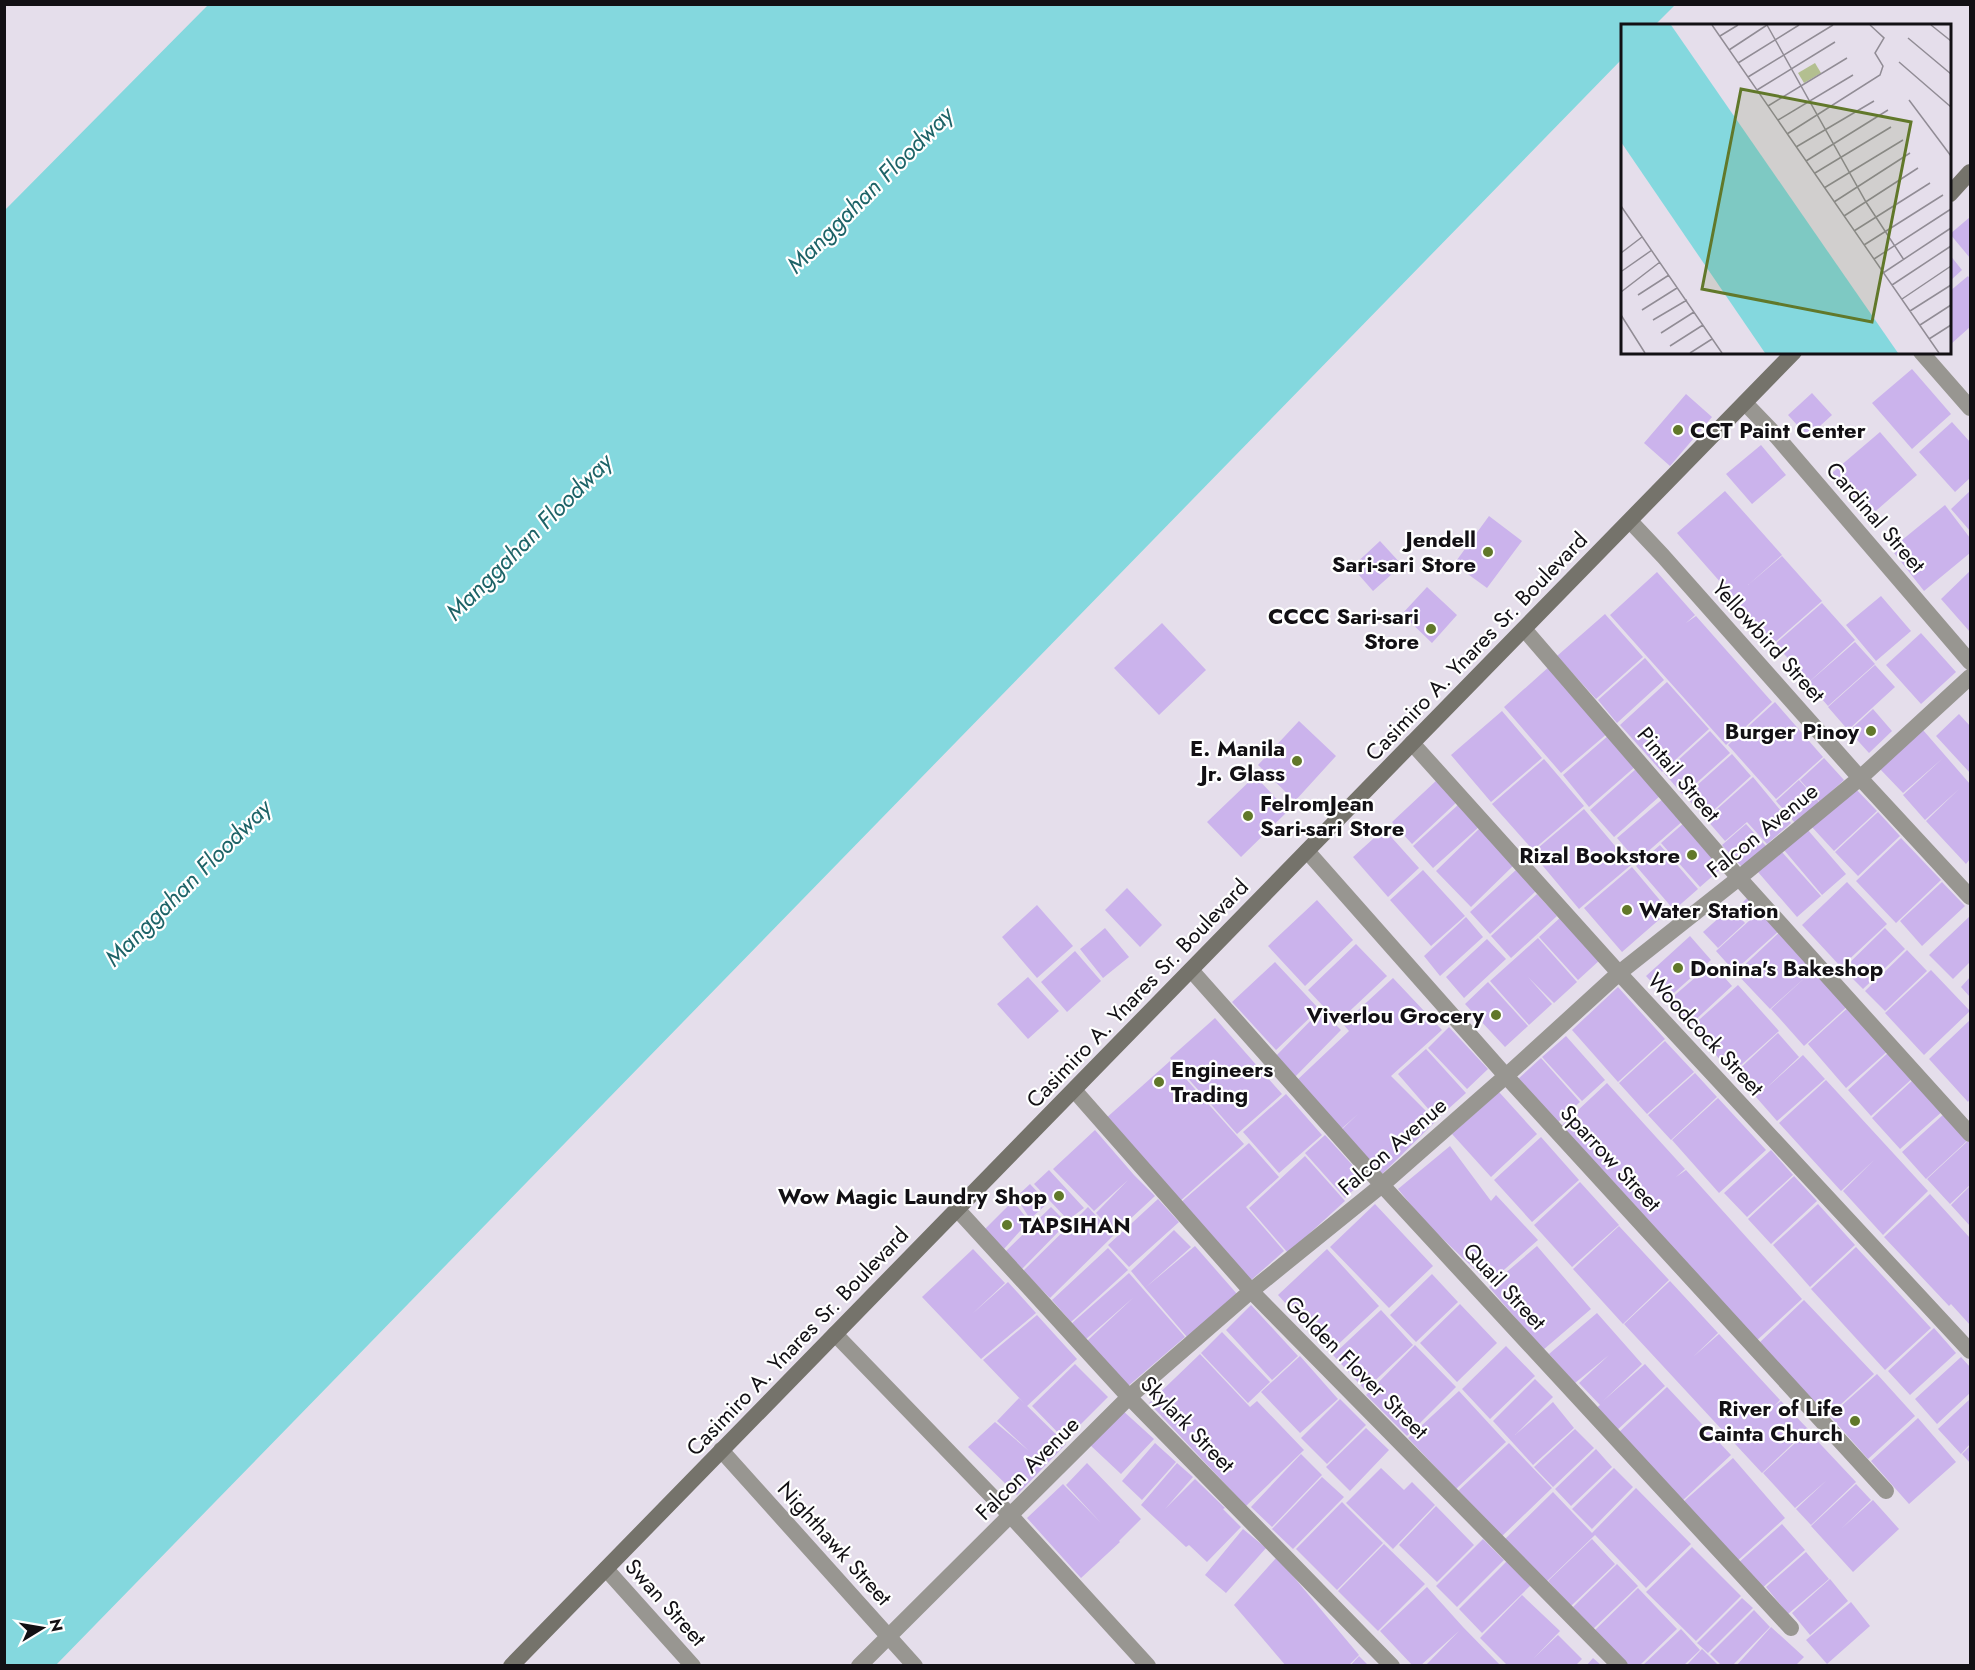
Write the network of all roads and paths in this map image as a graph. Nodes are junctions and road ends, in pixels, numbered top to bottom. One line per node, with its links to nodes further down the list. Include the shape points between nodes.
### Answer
1 (1971, 172): 2 (main road)
2 (1951, 193)
3 (1792, 354): 5 (main road, Casimiro A. Ynares Sr. Boulevard)
4 (1923, 354): 6 (street)
5 (1745, 403): 7 (main road, Casimiro A. Ynares Sr. Boulevard); 9 (street, Cardinal Street)
6 (1971, 408)
7 (1630, 521): 8 (main road, Casimiro A. Ynares Sr. Boulevard); 12 (street, Yellowbird Street)
8 (1524, 629): 11 (main road, Casimiro A. Ynares Sr. Boulevard); 14 (street, Pintail Street)
9 (1971, 662)
10 (1971, 677): 12 (street, Falcon Avenue)
11 (1412, 743): 13 (main road, Casimiro A. Ynares Sr. Boulevard); 17 (street, Woodcock Street)
12 (1860, 778): 14 (street, Falcon Avenue); 15 (street, Yellowbird Street)
13 (1307, 851): 16 (main road, Casimiro A. Ynares Sr. Boulevard); 18 (street, Sparrow Street)
14 (1739, 878): 17 (street, Falcon Avenue); 20 (street, Pintail Street)
15 (1971, 897)
16 (1191, 970): 19 (main road, Casimiro A. Ynares Sr. Boulevard); 21 (street, Quail Street)
17 (1619, 973): 18 (street, Falcon Avenue); 25 (street, Woodcock Street)
18 (1506, 1077): 21 (street, Falcon Avenue); 28 (street, Sparrow Street)
19 (1074, 1090): 22 (main road, Casimiro A. Ynares Sr. Boulevard); 23 (street, Golden Flover Street)
20 (1971, 1134)
21 (1382, 1185): 23 (street, Falcon Avenue); 31 (street, Quail Street)
22 (957, 1209): 24 (main road, Casimiro A. Ynares Sr. Boulevard); 26 (street, Skylark Street)
23 (1251, 1292): 26 (street, Falcon Avenue); 39 (street, Golden Flover Street)
24 (836, 1334): 27 (main road, Casimiro A. Ynares Sr. Boulevard); 29 (street)
25 (1971, 1351)
26 (1129, 1397): 29 (street, Falcon Avenue); 38 (street, Skylark Street)
27 (722, 1450): 30 (main road, Casimiro A. Ynares Sr. Boulevard); 32 (street, Nighthawk Street)
28 (1886, 1491)
29 (1011, 1516): 32 (street, Falcon Avenue); 37 (street)
30 (606, 1569): 33 (main road, Casimiro A. Ynares Sr. Boulevard); 34 (street, Swan Street)
31 (1791, 1628)
32 (888, 1637): 35 (street, Falcon Avenue); 36 (street, Nighthawk Street)
33 (511, 1665)
34 (693, 1665)
35 (859, 1665)
36 (915, 1665)
37 (1148, 1665)
38 (1392, 1665)
39 (1620, 1665)

